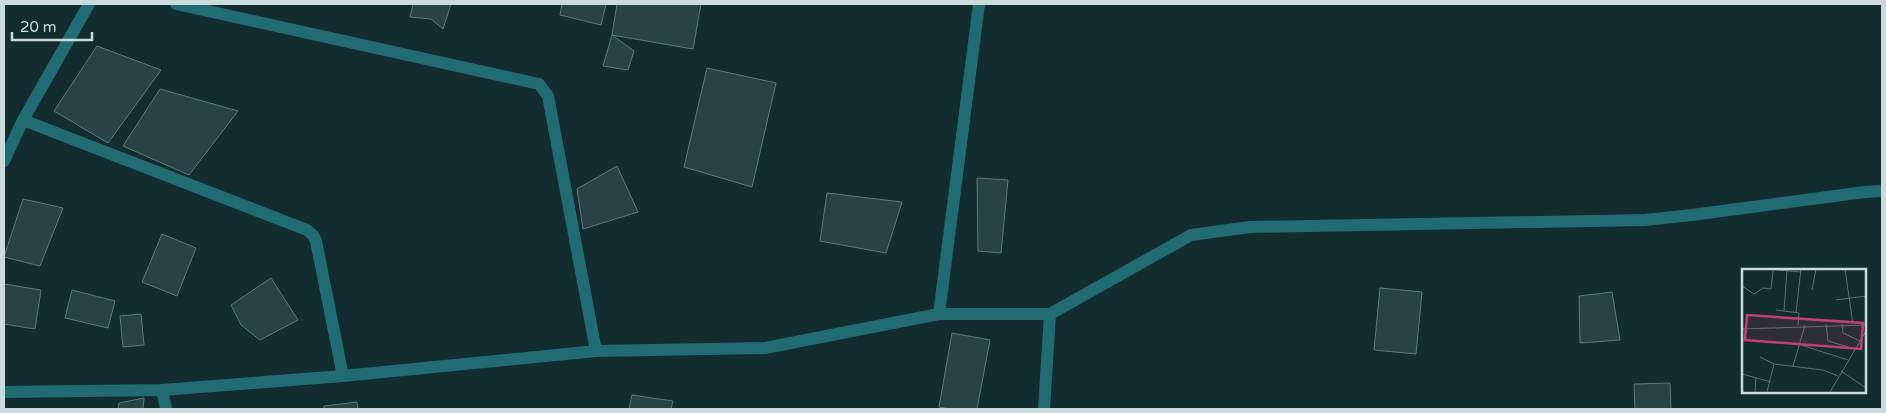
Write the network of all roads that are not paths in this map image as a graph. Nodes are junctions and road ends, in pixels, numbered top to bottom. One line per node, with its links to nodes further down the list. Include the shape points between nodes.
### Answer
1 (88, 4): 4 (street)
2 (176, 4): 9 (street, via 539,84 548,96)
3 (979, 4): 7 (street)
4 (23, 120): 5 (street); 10 (street, via 307,230 316,241)
5 (4, 161)
6 (1882, 191): 8 (street, via 1645,220 1260,226 1222,230 1191,235)
7 (939, 314): 8 (street); 9 (street, via 765,348)
8 (1050, 314): 14 (street)
9 (596, 350): 10 (street)
10 (343, 376): 11 (street)
11 (162, 390): 12 (street); 13 (street)
12 (4, 392)
13 (166, 409)
14 (1044, 409)

